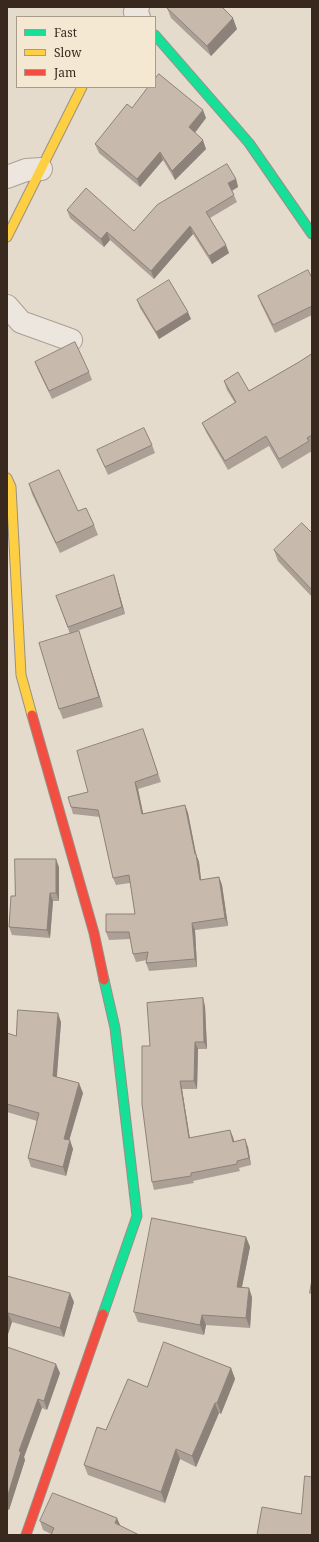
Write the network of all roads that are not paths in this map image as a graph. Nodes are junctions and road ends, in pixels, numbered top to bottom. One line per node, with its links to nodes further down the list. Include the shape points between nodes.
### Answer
1 (156, 36): 5 (street, via 248,143)
2 (82, 88): 3 (street)
3 (41, 169): 4 (street, via 26,170); 6 (street)
4 (7, 177)
5 (312, 234)
6 (7, 237)
7 (7, 306): 8 (street, via 21,322)
8 (71, 340)
9 (7, 478): 10 (street, via 11,487 21,675 94,933 115,1028 137,1216)
10 (26, 1535)

